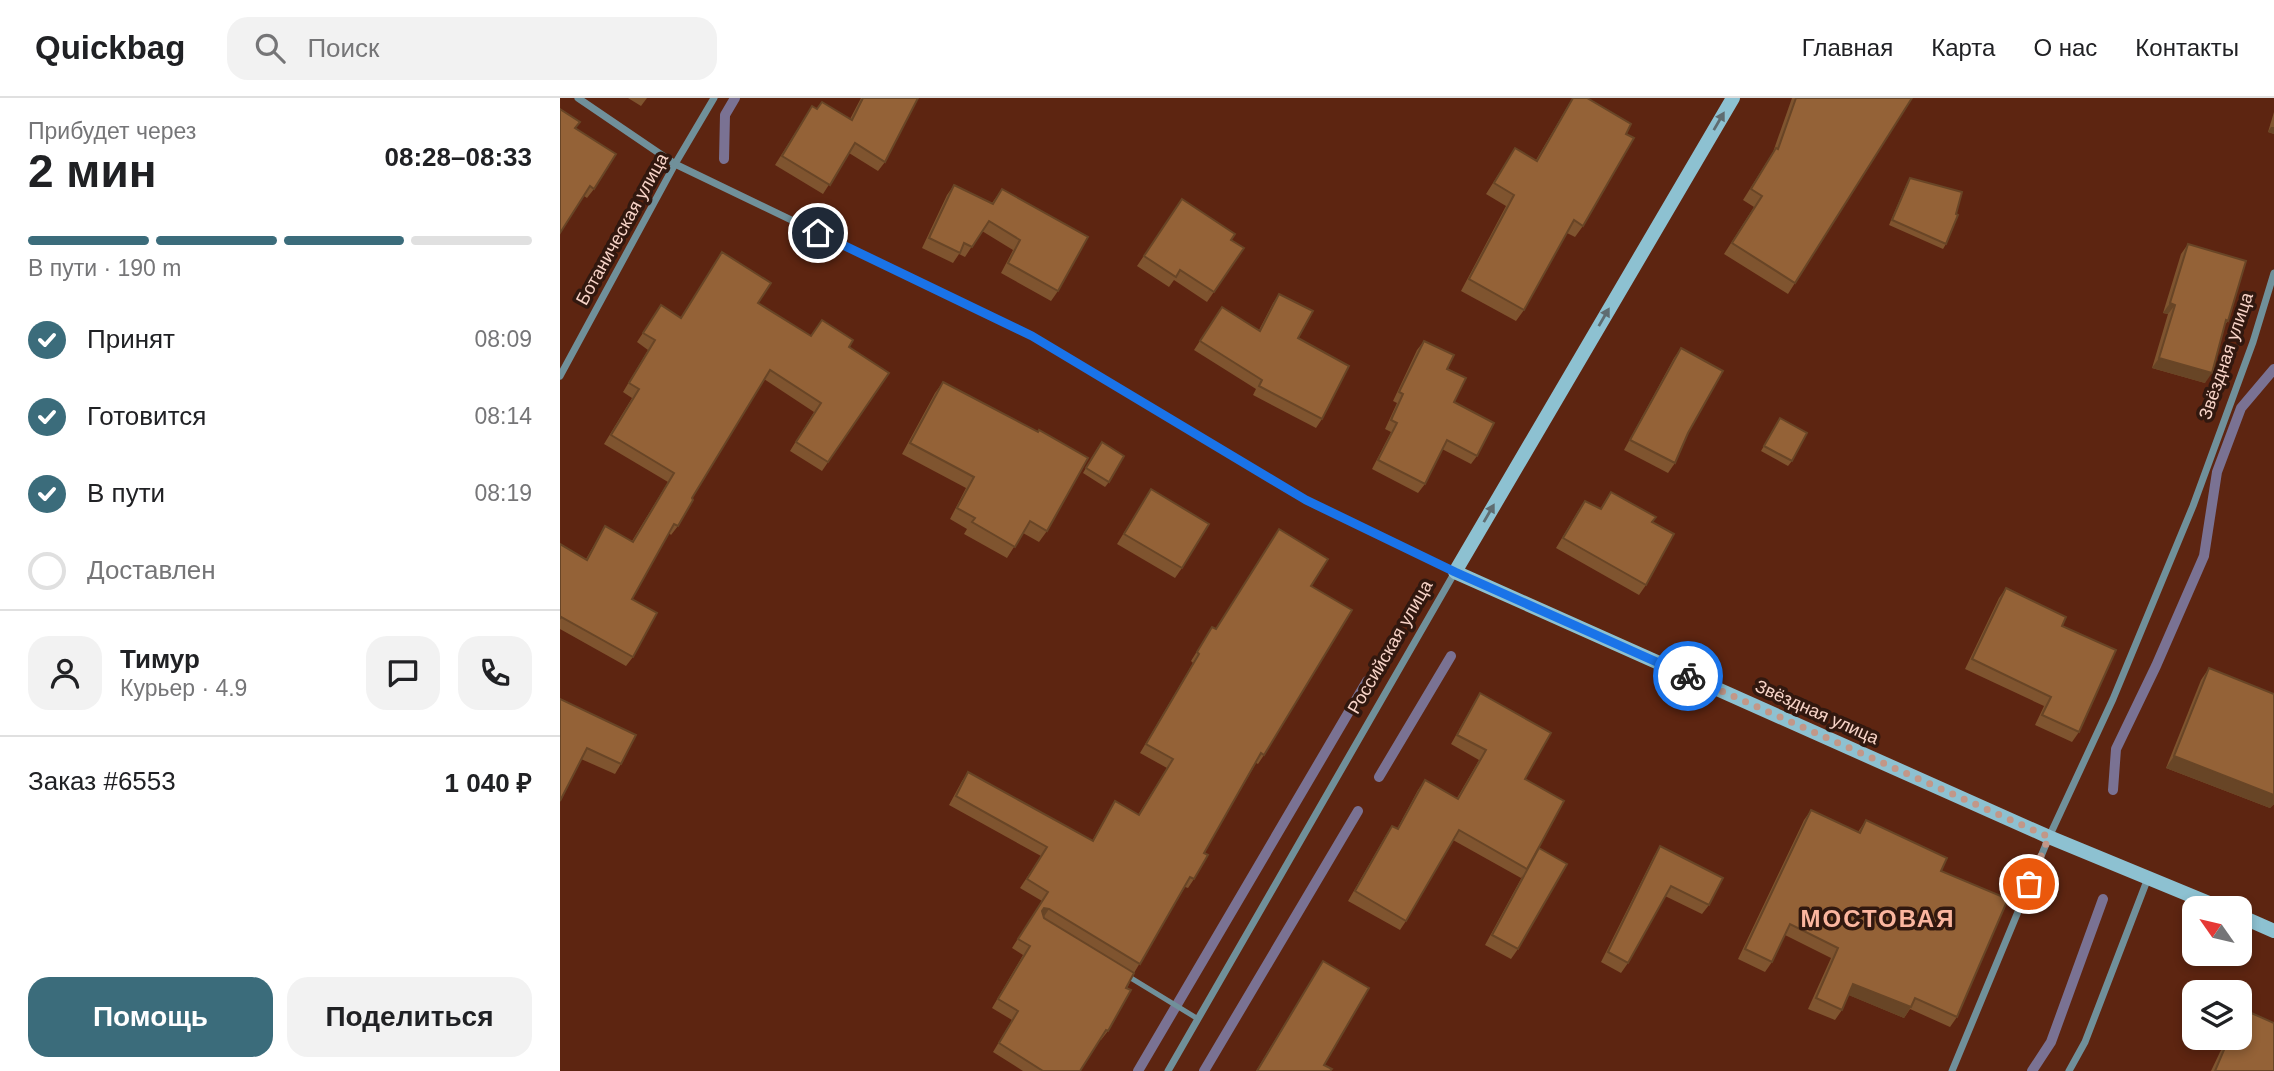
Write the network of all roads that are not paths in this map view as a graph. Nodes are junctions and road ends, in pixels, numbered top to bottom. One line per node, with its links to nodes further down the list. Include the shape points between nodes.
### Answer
1 (578, 98): 4 (street)
2 (714, 98): 4 (street, Ботаническая улица)
3 (1732, 98): 7 (street, Российская улица, one-way to 3)
4 (675, 164): 6 (street, Ботаническая улица); 7 (street, via 1032,336 1306,500)
5 (2274, 273): 8 (street, Звёздная улица, via 2193,506 2113,699)
6 (560, 376)
7 (1455, 572): 8 (street, Звёздная улица); 14 (street, Российская улица)
8 (2049, 837): 9 (street, Звёздная улица); 16 (street, Звёздная улица)
9 (2149, 877): 10 (street, Звёздная улица); 17 (street, via 2085,1042)
10 (2193, 896)
11 (2252, 921): 12 (street)
12 (2274, 931)
13 (1119, 971): 14 (lane)
14 (1198, 1019): 15 (street, Российская улица)
15 (1168, 1071)
16 (1952, 1071)
17 (2069, 1071)

